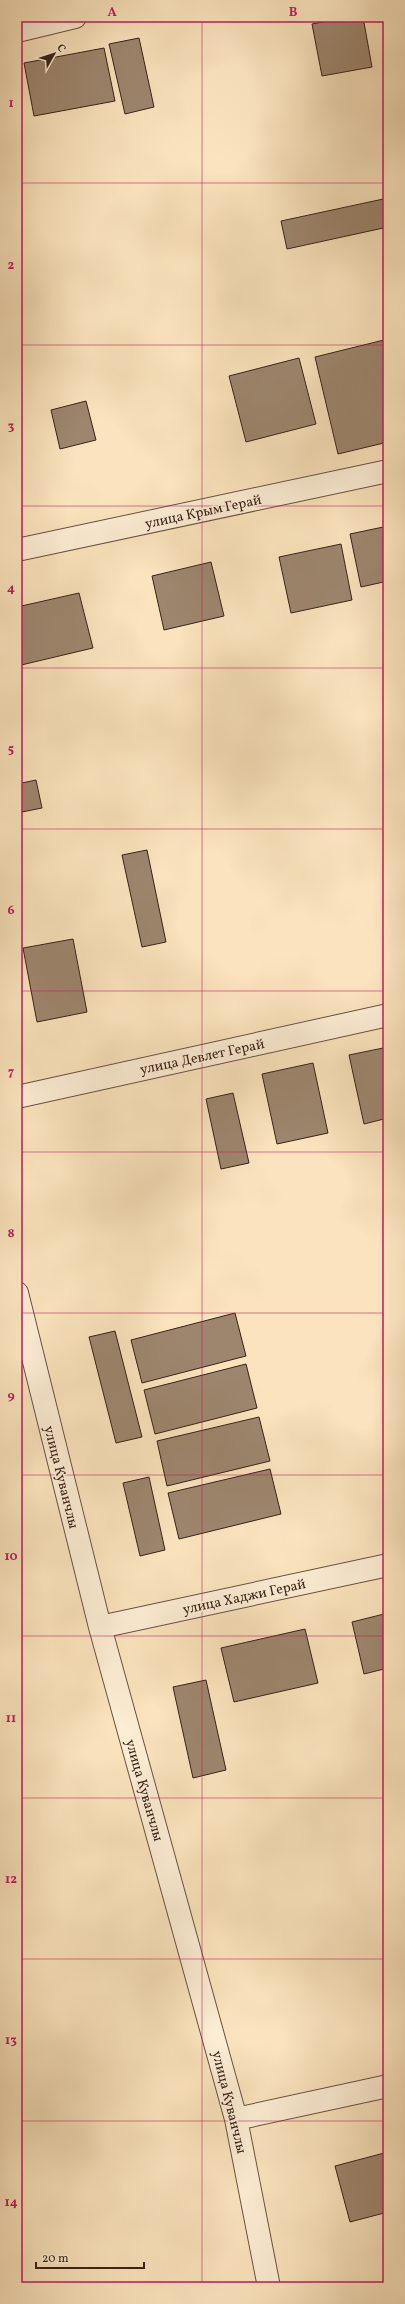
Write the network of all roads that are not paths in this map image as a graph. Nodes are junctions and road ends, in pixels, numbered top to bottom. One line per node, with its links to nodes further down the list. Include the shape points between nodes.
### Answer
1 (75, 17): 2 (street)
2 (17, 31)
3 (388, 471): 4 (street, улица Крым Герай)
4 (17, 550)
5 (388, 1015): 6 (street, улица Девлет Герай)
6 (17, 1097)
7 (17, 1293): 9 (street, улица Куванчлы)
8 (388, 1565): 9 (street, улица Хаджи Герай)
9 (100, 1628): 11 (street, улица Куванчлы)
10 (388, 2086): 11 (street)
11 (236, 2119): 12 (street, улица Куванчлы)
12 (269, 2287)

